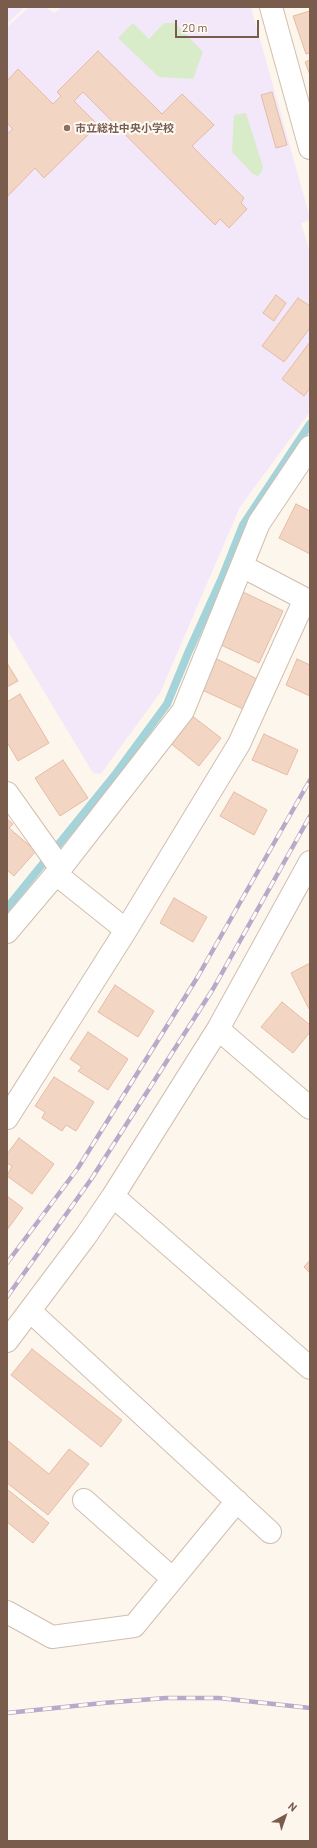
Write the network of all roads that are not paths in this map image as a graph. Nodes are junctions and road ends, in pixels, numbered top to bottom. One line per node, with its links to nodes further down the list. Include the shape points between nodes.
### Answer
1 (271, 7): 2 (street)
2 (310, 148)
3 (310, 446): 4 (street, via 259,523)
4 (242, 566): 5 (street); 8 (street, via 183,711)
5 (308, 599): 9 (street, via 239,744)
6 (7, 793): 8 (street)
7 (310, 862): 11 (street)
8 (55, 864): 9 (street); 10 (street)
9 (126, 930): 13 (street)
10 (7, 932)
11 (218, 1029): 12 (street); 14 (street)
12 (310, 1108)
13 (7, 1118)
14 (113, 1196): 15 (street); 17 (street)
15 (30, 1311): 16 (street); 19 (street)
16 (7, 1341)
17 (310, 1368)
18 (84, 1500): 21 (street)
19 (237, 1501): 20 (street); 21 (street)
20 (270, 1532)
21 (173, 1579): 22 (street, via 134,1626 52,1637)
22 (7, 1612)

